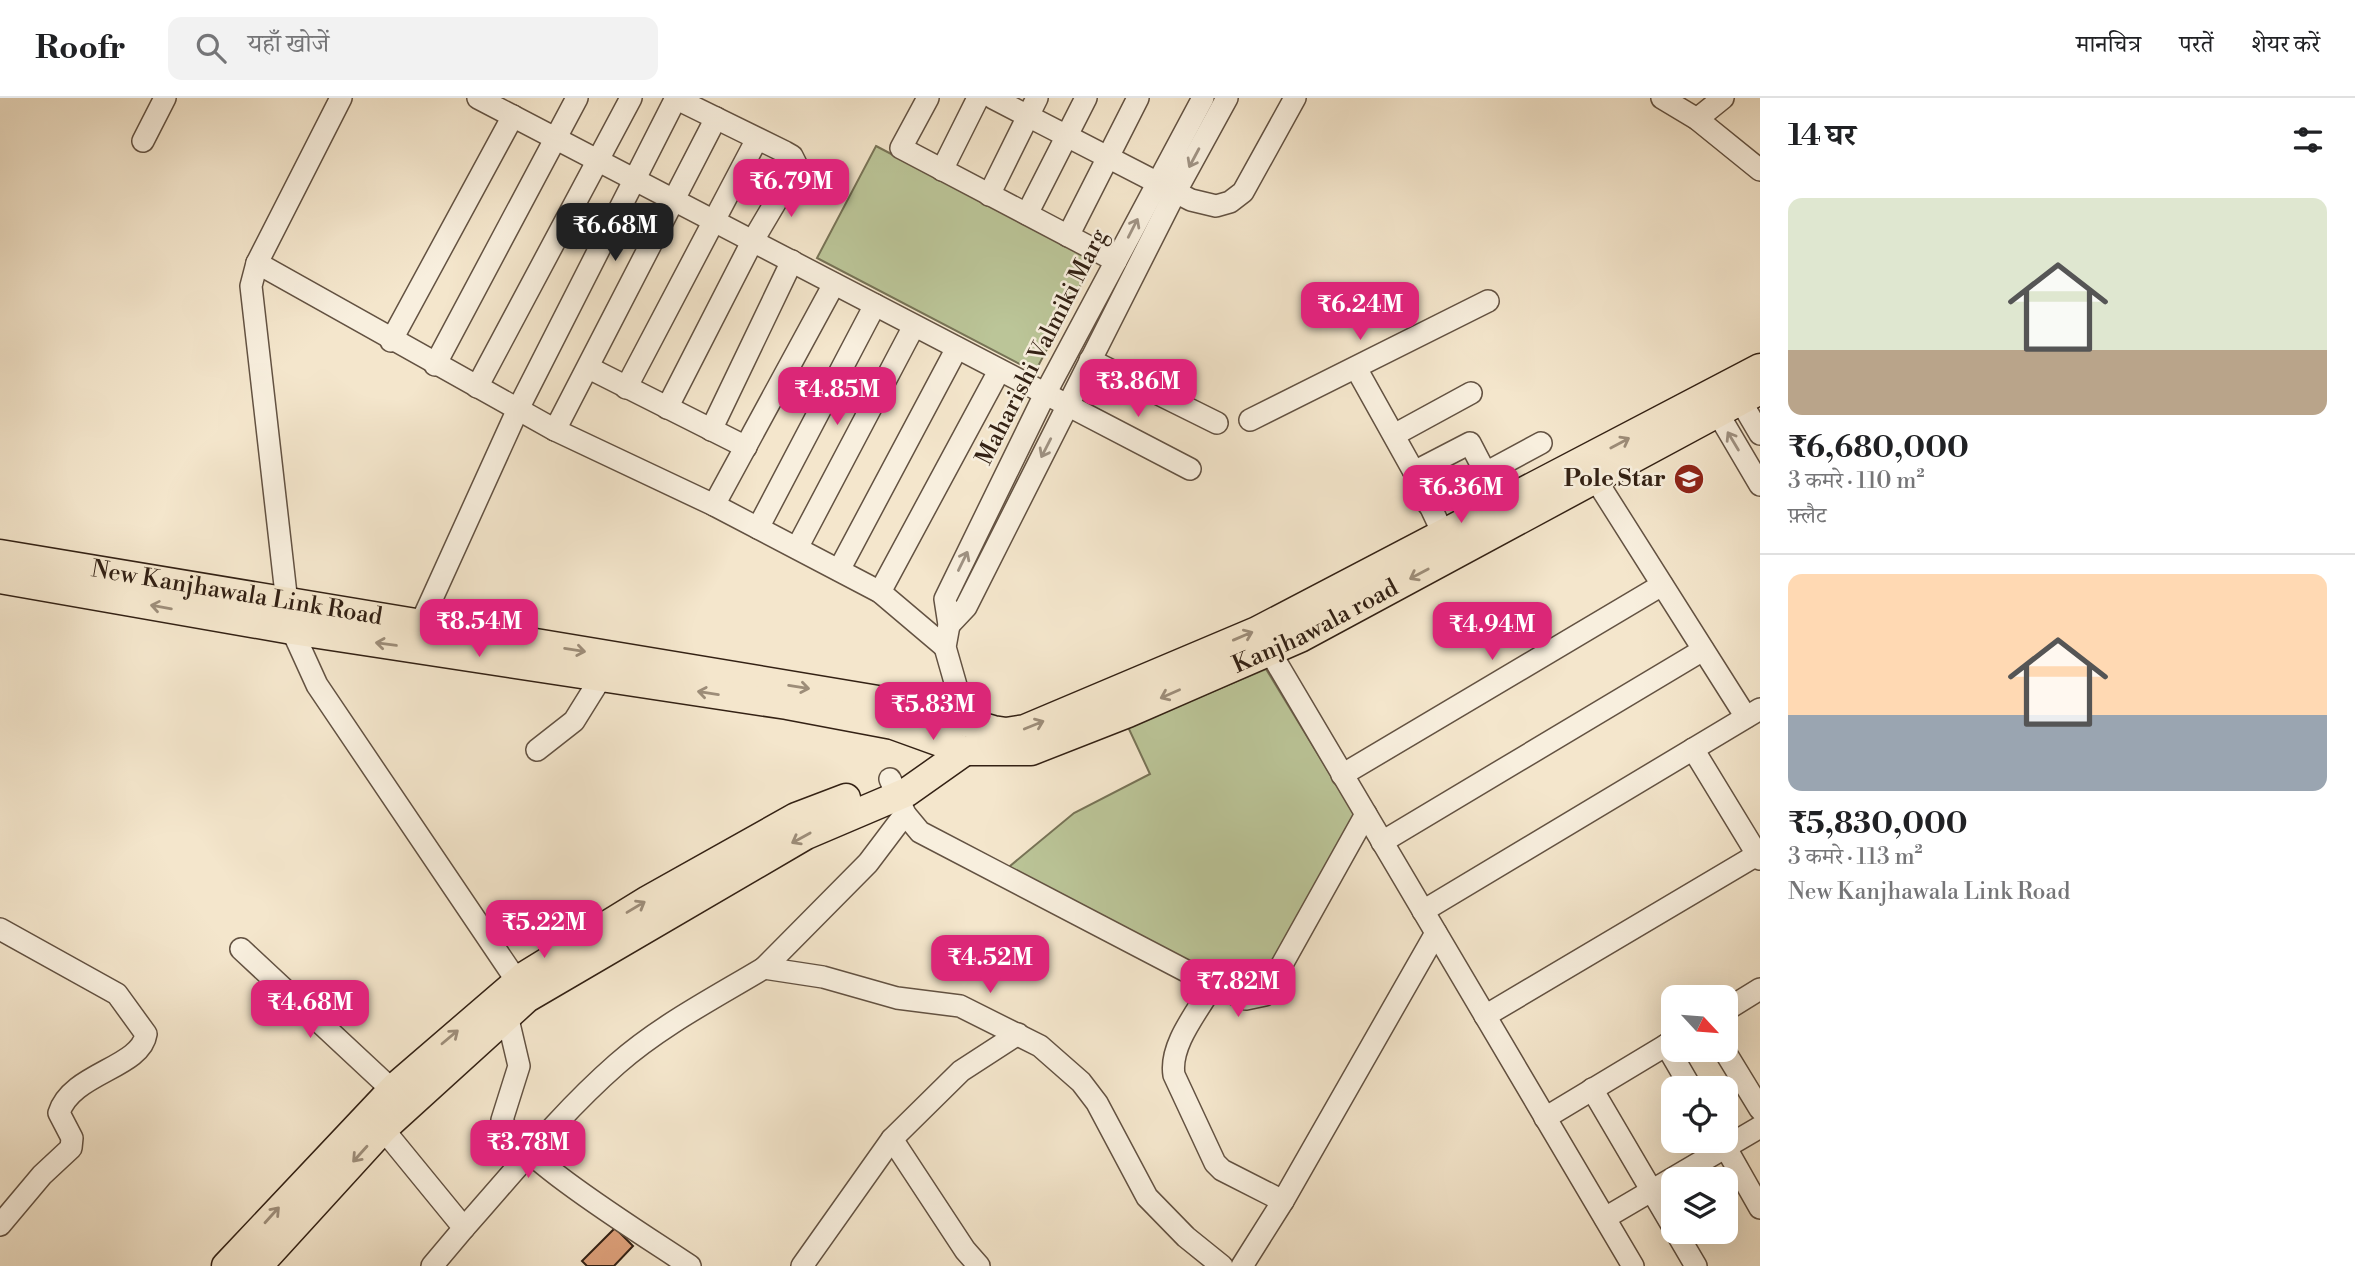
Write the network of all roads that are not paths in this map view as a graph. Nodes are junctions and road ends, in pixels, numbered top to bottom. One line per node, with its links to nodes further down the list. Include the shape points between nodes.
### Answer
1 (165, 98): 24 (street)
2 (341, 98): 40 (street)
3 (478, 98): 18 (street)
4 (577, 98): 22 (street)
5 (631, 98): 26 (street)
6 (675, 98): 19 (street); 29 (street)
7 (928, 98): 27 (street, via 901,148)
8 (978, 98): 27 (street)
9 (993, 98): 17 (street)
10 (1086, 98): 21 (street)
11 (1138, 98): 25 (street)
12 (1203, 98): 30 (street, Maharishi Valmiki Marg)
13 (1227, 98): 31 (street, Maharishi Valmiki Marg, one-way to 31)
14 (1294, 98): 31 (street, via 1243,192 1216,206)
15 (1662, 98): 20 (street)
16 (1723, 98): 20 (street)
17 (1032, 107): 21 (street); 32 (street)
18 (513, 116): 22 (street); 47 (street)
19 (716, 118): 23 (street); 33 (street)
20 (1697, 119): 28 (street)
21 (1065, 136): 25 (street); 34 (street)
22 (556, 139): 26 (street); 50 (street)
23 (757, 139): 35 (street); 37 (street, via 792,156 797,166)
24 (143, 141)
25 (1106, 157): 30 (street); 36 (street)
26 (598, 160): 29 (street); 55 (street)
27 (942, 170): 32 (street)
28 (1760, 170)
29 (634, 181): 33 (street); 62 (street)
30 (1156, 183): 31 (street); 39 (street, Maharishi Valmiki Marg, one-way to 30)
31 (1175, 193): 45 (street, Maharishi Valmiki Marg)
32 (989, 195): 34 (street)
33 (673, 202): 35 (street); 53 (street)
34 (1027, 214): 36 (street)
35 (713, 221): 37 (street); 56 (street)
36 (1068, 236): 39 (street)
37 (752, 242): 38 (street); 61 (street)
38 (792, 261): 41 (street); 66 (street)
39 (1116, 261): 44 (street, Maharishi Valmiki Marg)
40 (257, 263): 47 (street); 86 (street, via 252,304)
41 (834, 284): 43 (street); 70 (street)
42 (1488, 300): 51 (street)
43 (875, 305): 46 (street); 78 (street)
44 (1089, 311): 45 (street); 58 (street, Maharishi Valmiki Marg)
45 (1110, 322): 49 (street, Maharishi Valmiki Marg)
46 (914, 326): 48 (street); 80 (street)
47 (391, 341): 50 (street)
48 (957, 348): 54 (street); 82 (street)
49 (1090, 360): 60 (street, Maharishi Valmiki Marg); 64 (street)
50 (435, 365): 55 (street)
51 (1356, 368): 63 (street); 68 (street)
52 (1760, 368): 59 (main road, Kanjhawala road)
53 (589, 369): 56 (street); 65 (street)
54 (999, 371): 58 (street); 85 (street)
55 (477, 387): 62 (street)
56 (626, 388): 61 (street)
57 (1471, 393): 68 (street)
58 (1045, 394): 60 (street); 88 (street, Maharishi Valmiki Marg, one-way to 58, via 945,599)
59 (1731, 397): 67 (street); 74 (main road, Kanjhawala road); 75 (street, one-way to 59); 79 (main road, Kanjhawala road, one-way to 59)
60 (1067, 406): 71 (street); 88 (street, Maharishi Valmiki Marg, one-way to 88, via 966,607)
61 (667, 408): 66 (street)
62 (518, 409): 65 (street); 87 (street)
63 (1250, 420)
64 (1217, 423)
65 (555, 430): 77 (street)
66 (711, 430): 70 (street)
67 (1760, 434)
68 (1394, 435): 72 (street)
69 (1541, 443): 73 (street)
70 (746, 447): 77 (street)
71 (1190, 469)
72 (1414, 472): 73 (street, via 1470,443); 76 (street)
73 (1485, 472): 76 (street)
74 (1596, 480): 79 (main road, Kanjhawala road); 84 (street)
75 (1760, 485)
76 (1428, 504): 79 (street)
77 (714, 505): 78 (street)
78 (758, 528): 80 (street)
79 (1448, 545): 90 (main road, Kanjhawala road, one-way to 90, via 1300,638); 94 (main road, Kanjhawala road, one-way to 79, via 1025,729)
80 (797, 548): 82 (street)
81 (0, 554): 86 (main road, New Kanjhawala Link Road)
82 (839, 570): 85 (street)
83 (0, 579): 86 (main road, New Kanjhawala Link Road, one-way to 83)
84 (1662, 585): 91 (street); 97 (street)
85 (880, 592): 89 (street)
86 (290, 617): 87 (main road, New Kanjhawala Link Road); 92 (main road, New Kanjhawala Link Road, one-way to 86); 109 (street, via 317,684)
87 (420, 625): 94 (main road, New Kanjhawala Link Road, one-way to 94, via 902,704)
88 (949, 625): 89 (street, Maharishi Valmiki Marg)
89 (945, 647): 94 (street, Maharishi Valmiki Marg)
90 (1269, 650): 94 (main road, Kanjhawala road, one-way to 94, via 1031,751); 97 (street)
91 (1703, 650): 93 (street); 100 (street)
92 (602, 676): 94 (main road, New Kanjhawala Link Road, one-way to 92); 96 (street, via 573,721)
93 (1753, 713): 95 (street)
94 (966, 737): 98 (main road, via 927,775 900,774)
95 (1693, 749): 101 (street); 102 (street)
96 (537, 750)
97 (1342, 775): 99 (street)
98 (897, 796): 106 (street, via 867,863); 107 (street, via 920,832); 109 (main road, via 796,817 648,900)
99 (1366, 814): 100 (street); 107 (street, via 1265,995 1245,999)
100 (1382, 842): 102 (street)
101 (1759, 855): 111 (street)
102 (1423, 911): 104 (street)
103 (0, 929): 131 (street, via 117,994 146,1034 140,1050 96,1075 62,1103 59,1112 72,1138 71,1148)
104 (1436, 933): 111 (street); 127 (street)
105 (241, 949): 116 (street)
106 (764, 968): 112 (street, via 823,977 889,996 960,1006); 125 (street, via 672,1023 617,1064)
107 (1213, 985): 127 (street, via 1176,1049 1174,1075 1215,1163)
108 (1760, 989): 110 (street)
109 (517, 998): 116 (main road); 125 (street, via 519,1066 502,1121)
110 (1738, 1003)
111 (1485, 1016): 118 (street)
112 (1018, 1034): 122 (street, via 961,1071); 140 (street, via 1040,1046 1081,1082 1147,1197)
113 (1661, 1048): 115 (street)
114 (1731, 1062): 117 (street)
115 (1592, 1090): 118 (street); 126 (street)
116 (401, 1097): 120 (main road); 134 (main road, one-way to 116)
117 (1760, 1109)
118 (1545, 1118): 130 (street)
119 (1760, 1128): 121 (street)
120 (383, 1129): 132 (street); 135 (main road, one-way to 135)
121 (1738, 1138)
122 (892, 1139): 138 (street); 139 (street)
123 (1710, 1153): 126 (street)
124 (1729, 1153): 129 (street)
125 (529, 1154): 132 (street); 137 (street)
126 (1652, 1190): 128 (street); 130 (street)
127 (1283, 1201): 141 (street)
128 (1661, 1206)
129 (1760, 1208)
130 (1605, 1218): 142 (street)
131 (0, 1225)
132 (464, 1228): 136 (street)
133 (1683, 1244): 143 (street)
134 (226, 1266)
135 (258, 1266)
136 (432, 1266)
137 (690, 1266)
138 (802, 1266)
139 (979, 1266)
140 (1222, 1266)
141 (1242, 1266)
142 (1633, 1266)
143 (1696, 1266)

